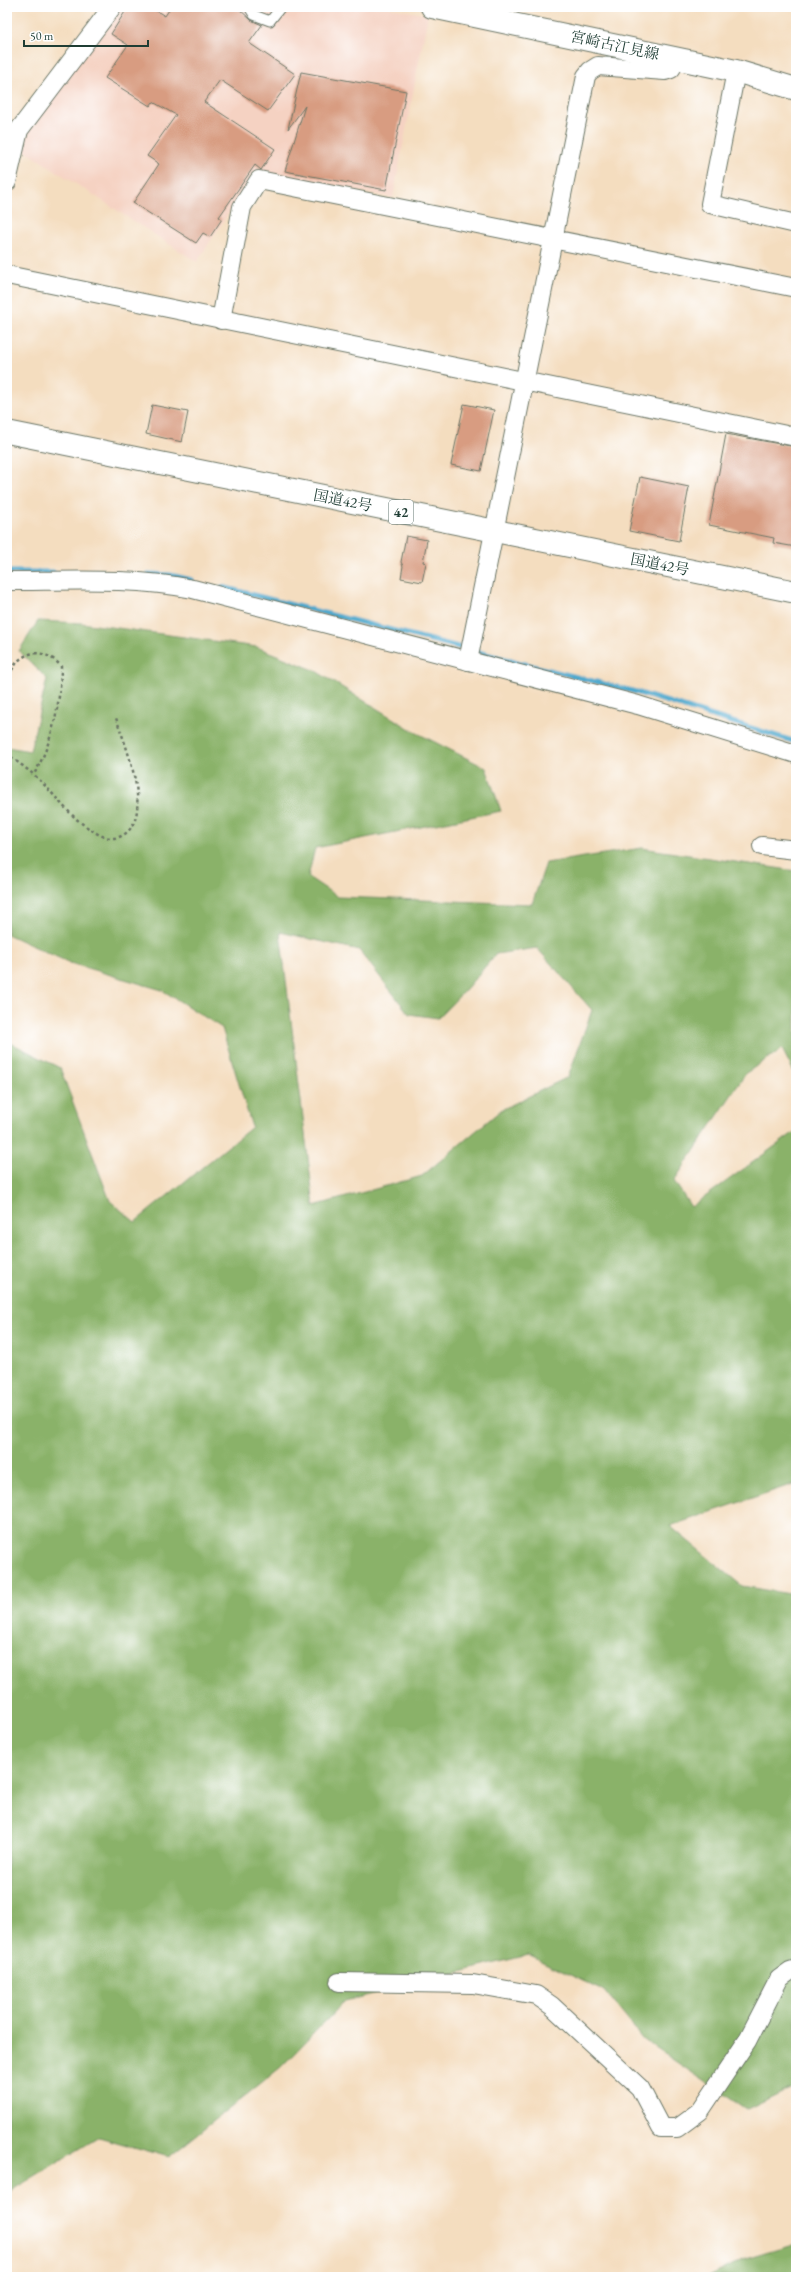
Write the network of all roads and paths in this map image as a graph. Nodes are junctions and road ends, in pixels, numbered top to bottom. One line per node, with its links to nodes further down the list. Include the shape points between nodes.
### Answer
1 (112, 7): 8 (street)
2 (249, 7): 3 (lane, via 254,15 270,21)
3 (281, 7)
4 (432, 7): 5 (main road, 宮崎古江見線)
5 (678, 58): 6 (main road, 宮崎古江見線); 11 (street, via 671,69 665,71 598,66 590,71 583,89)
6 (736, 71): 7 (main road, 宮崎古江見線); 10 (street, via 710,204)
7 (796, 89)
8 (13, 128): 9 (street)
9 (7, 182)
10 (796, 224)
11 (554, 239): 13 (street); 14 (street, via 259,180 242,207); 15 (street)
12 (7, 275): 14 (street)
13 (796, 288)
14 (221, 320): 15 (street)
15 (524, 382): 17 (street); 18 (street)
16 (7, 432): 18 (main road, 国道42号 / 42)
17 (796, 437)
18 (494, 531): 20 (main road, 国道42号 / 42); 23 (street)
19 (7, 582): 23 (street, via 97,581 178,586)
20 (796, 592)
21 (7, 644): 22 (path)
22 (7, 653)
23 (468, 662): 27 (street, via 638,705)
24 (7, 674): 28 (path, via 25,656 33,653 44,653 53,657 61,666 51,733 44,758)
25 (116, 718): 28 (path, via 137,788 135,820 128,833 118,838 106,838 90,829 67,811)
26 (7, 753): 28 (path)
27 (796, 754)
28 (34, 774)
29 (762, 846): 30 (street)
30 (796, 850)
31 (796, 1969): 32 (street, via 779,1979 747,2041 700,2111 677,2128 661,2128 640,2088 552,2006 536,1995 473,1984)
32 (339, 1982)

